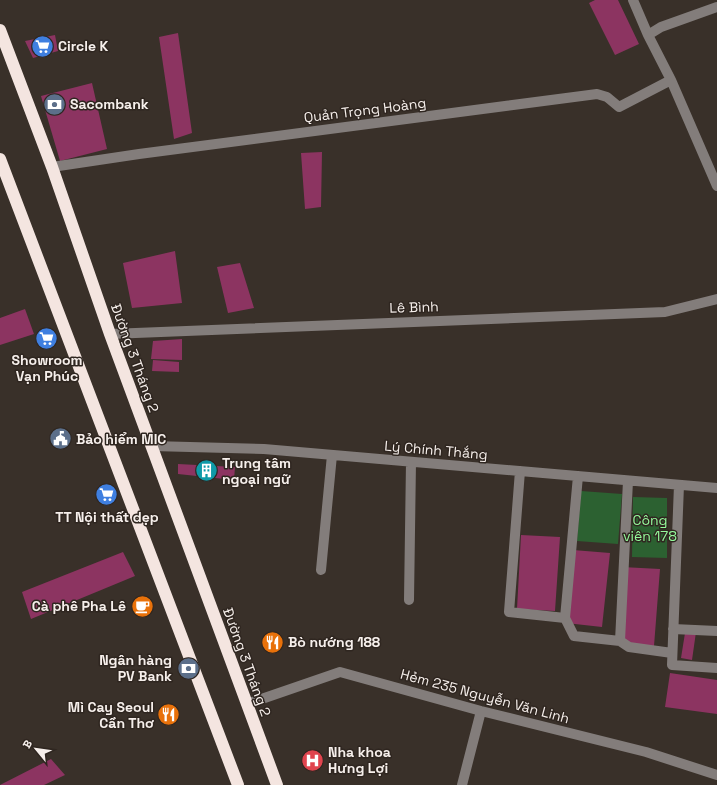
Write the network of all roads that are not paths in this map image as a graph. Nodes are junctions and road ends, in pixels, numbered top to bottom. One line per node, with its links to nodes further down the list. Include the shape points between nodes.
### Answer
1 (633, 0): 4 (street)
2 (717, 7): 4 (street)
3 (0, 30): 7 (highway, Đường 3 Tháng 2)
4 (648, 34): 5 (street)
5 (671, 80): 7 (street, Quản Trọng Hoàng, via 619,107 607,97 597,94); 8 (street)
6 (0, 159): 30 (highway)
7 (52, 167): 10 (highway, Đường 3 Tháng 2)
8 (717, 186)
9 (717, 299): 10 (street, Lê Bình, via 665,312)
10 (110, 334): 11 (highway, Đường 3 Tháng 2)
11 (152, 446): 12 (street, Lý Chính Thắng, via 264,449); 27 (highway, Đường 3 Tháng 2)
12 (332, 455): 13 (street, Lý Chính Thắng); 19 (street)
13 (411, 462): 14 (street, Lý Chính Thắng); 20 (street)
14 (520, 471): 15 (street, Lý Chính Thắng); 21 (street, via 509,612)
15 (578, 476): 16 (street, Lý Chính Thắng); 21 (street)
16 (628, 481): 17 (street, Lý Chính Thắng); 24 (street)
17 (679, 485): 18 (street, Lý Chính Thắng); 22 (street)
18 (717, 488)
19 (321, 570)
20 (409, 600)
21 (565, 618): 24 (street, via 574,636)
22 (674, 629): 23 (street); 25 (street)
23 (717, 631)
24 (620, 641): 25 (street, via 630,647)
25 (672, 653): 26 (street, via 672,665)
26 (717, 668)
27 (247, 704): 28 (street, Hẻm 235 Nguyễn Văn Linh, via 340,672); 31 (highway, Đường 3 Tháng 2)
28 (481, 711): 29 (street, Hẻm 235 Nguyễn Văn Linh, via 646,752); 32 (street)
29 (717, 775)
30 (238, 785)
31 (277, 785)
32 (462, 785)

